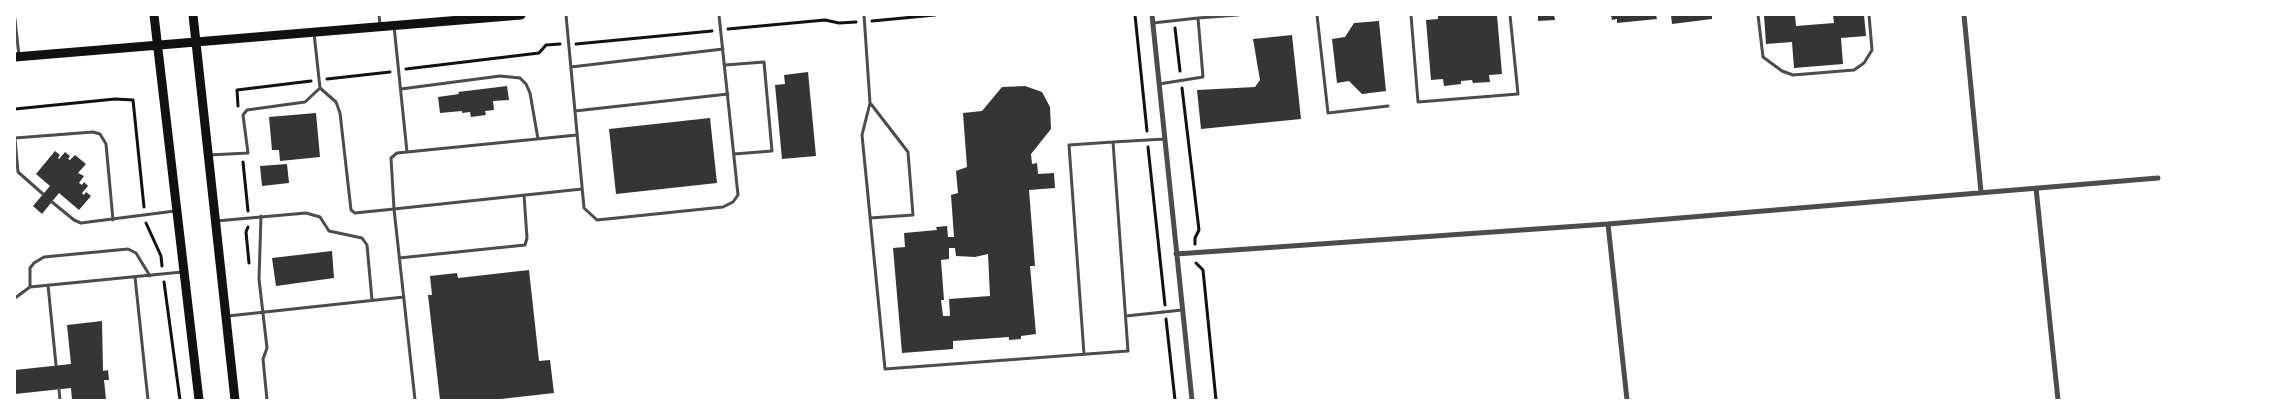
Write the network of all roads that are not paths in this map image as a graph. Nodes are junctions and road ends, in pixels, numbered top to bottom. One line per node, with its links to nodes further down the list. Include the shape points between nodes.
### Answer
1 (154, 15): 23 (main road)
2 (193, 15): 22 (main road)
3 (379, 15): 20 (lane)
4 (521, 15): 19 (main road)
5 (566, 15): 27 (lane)
6 (720, 15): 24 (lane)
7 (864, 15): 32 (lane)
8 (1152, 15): 18 (street)
9 (1238, 15): 16 (lane)
10 (1317, 15): 33 (lane, via 1328,113)
11 (1411, 15): 12 (lane, via 1418,102 1518,94)
12 (1510, 15)
13 (1758, 15): 14 (lane, via 1763,57 1793,75 1854,70 1864,63 1872,50)
14 (1869, 15)
15 (1964, 15): 45 (street)
16 (1198, 18): 18 (lane); 28 (lane, via 1203,77)
17 (15, 19): 25 (lane)
18 (1153, 23): 28 (street)
19 (394, 25): 20 (main road); 30 (lane)
20 (380, 26): 21 (main road)
21 (314, 32): 22 (main road); 29 (lane)
22 (196, 41): 23 (main road); 41 (main road)
23 (157, 44): 25 (main road); 50 (main road)
24 (723, 49): 26 (lane); 27 (lane)
25 (17, 57)
26 (725, 65): 31 (lane); 40 (lane, via 764,62 772,151)
27 (571, 66): 34 (lane)
28 (1159, 84): 37 (street)
29 (320, 88): 41 (lane, via 306,102 246,110 248,153); 49 (lane, via 336,102 340,112 349,203 355,213)
30 (401, 89): 36 (lane, via 500,76 520,78 530,93); 39 (lane)
31 (728, 94): 34 (lane); 40 (lane)
32 (870, 103): 52 (lane, via 862,135); 52 (lane, via 908,152 913,215)
33 (1388, 106)
34 (575, 111): 35 (lane)
35 (577, 135): 36 (lane); 44 (lane)
36 (538, 139): 39 (lane)
37 (1165, 139): 38 (lane); 56 (street)
38 (1113, 142): 68 (lane); 70 (lane, via 1069,146)
39 (407, 152): 49 (lane, via 392,158)
40 (734, 154): 44 (lane, via 738,195 734,202 723,207 597,220 584,208)
41 (209, 155): 54 (main road)
42 (2158, 178): 43 (street)
43 (2036, 188): 45 (street); 81 (street)
44 (582, 189): 47 (lane)
45 (1982, 192): 55 (street)
46 (43, 194): 53 (lane, via 18,172 15,138 100,134 106,144)
47 (524, 195): 49 (lane); 57 (lane, via 527,238 524,245)
48 (52, 202): 53 (lane, via 81,223)
49 (394, 209): 57 (lane)
50 (176, 211): 53 (lane); 58 (main road)
51 (261, 216): 54 (lane); 65 (lane, via 314,214 320,217 329,231 362,238 367,245); 67 (lane, via 258,266)
52 (870, 218): 70 (lane, via 885,369)
53 (113, 220)
54 (216, 221): 69 (main road)
55 (1608, 224): 56 (street); 80 (street)
56 (1176, 254): 66 (street)
57 (400, 258): 63 (lane)
58 (183, 272): 59 (lane); 75 (main road)
59 (150, 276): 60 (lane); 62 (lane, via 136,253 128,249 44,257 30,268)
60 (136, 277): 61 (lane); 74 (lane)
61 (48, 285): 62 (lane); 71 (lane)
62 (30, 287): 64 (lane)
63 (404, 297): 65 (lane); 78 (lane)
64 (15, 298)
65 (372, 300): 67 (lane)
66 (1182, 310): 68 (lane); 79 (street)
67 (264, 312): 69 (lane); 77 (lane, via 267,348 263,359)
68 (1126, 316): 70 (lane, via 1128,351)
69 (227, 317): 76 (main road)
70 (1084, 354)
71 (56, 365)
72 (58, 389): 73 (lane)
73 (60, 400)
74 (148, 400)
75 (199, 400)
76 (235, 400)
77 (267, 400)
78 (414, 400)
79 (1192, 400)
80 (1627, 400)
81 (2058, 400)

